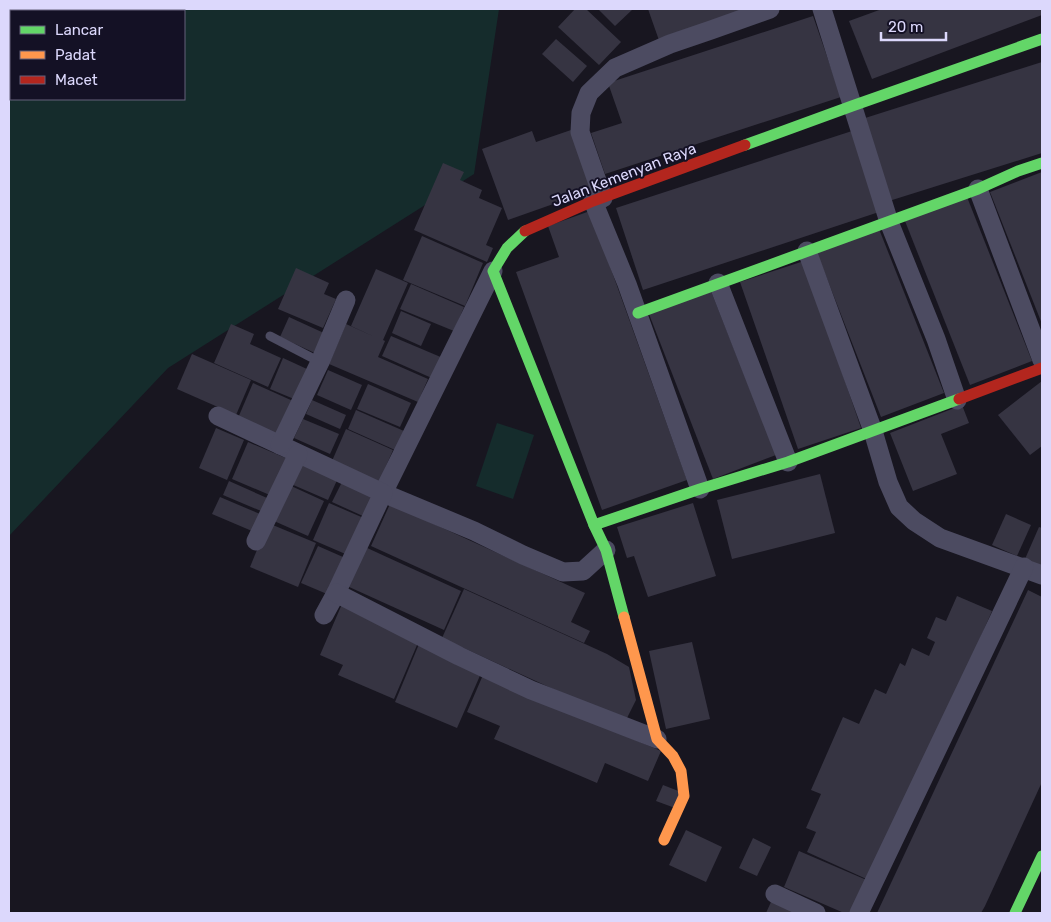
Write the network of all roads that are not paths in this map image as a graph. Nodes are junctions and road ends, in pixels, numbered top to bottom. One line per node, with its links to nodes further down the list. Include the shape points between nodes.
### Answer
1 (770, 9): 7 (street, via 670,44 615,68 589,92 581,113 580,132)
2 (822, 9): 4 (street)
3 (1042, 39): 4 (street, Jalan Kemenyan Raya)
4 (852, 106): 7 (street, Jalan Kemenyan Raya); 8 (street)
5 (1042, 163): 6 (street)
6 (978, 189): 8 (street); 15 (street)
7 (598, 199): 10 (street, Jalan Kemenyan Raya, via 526,230 507,248); 13 (street)
8 (889, 222): 9 (street); 18 (street)
9 (807, 251): 11 (street); 20 (street)
10 (493, 271): 25 (street); 26 (street)
11 (718, 283): 13 (street); 23 (street)
12 (346, 300): 16 (street)
13 (638, 313): 24 (street)
14 (270, 336): 16 (lane)
15 (1042, 360)
16 (320, 362): 21 (street)
17 (1042, 368): 18 (street)
18 (957, 400): 20 (street)
19 (218, 416): 21 (street)
20 (873, 431): 23 (street); 29 (street, via 899,507 914,521 940,538)
21 (280, 445): 22 (street)
22 (298, 454): 25 (street); 27 (street)
23 (788, 462): 24 (street)
24 (700, 489): 26 (street)
25 (383, 493): 28 (street, via 563,572 582,571); 31 (street)
26 (594, 526): 28 (street)
27 (256, 541)
28 (606, 550): 33 (street)
29 (1024, 568): 30 (street); 38 (street)
30 (1042, 575)
31 (336, 593): 32 (street); 33 (street, via 531,690)
32 (324, 615)
33 (657, 739): 34 (street, via 673,756 681,771 684,796)
34 (664, 840)
35 (1042, 856): 39 (street)
36 (775, 894): 37 (street)
37 (816, 913)
38 (859, 913)
39 (1015, 913)

